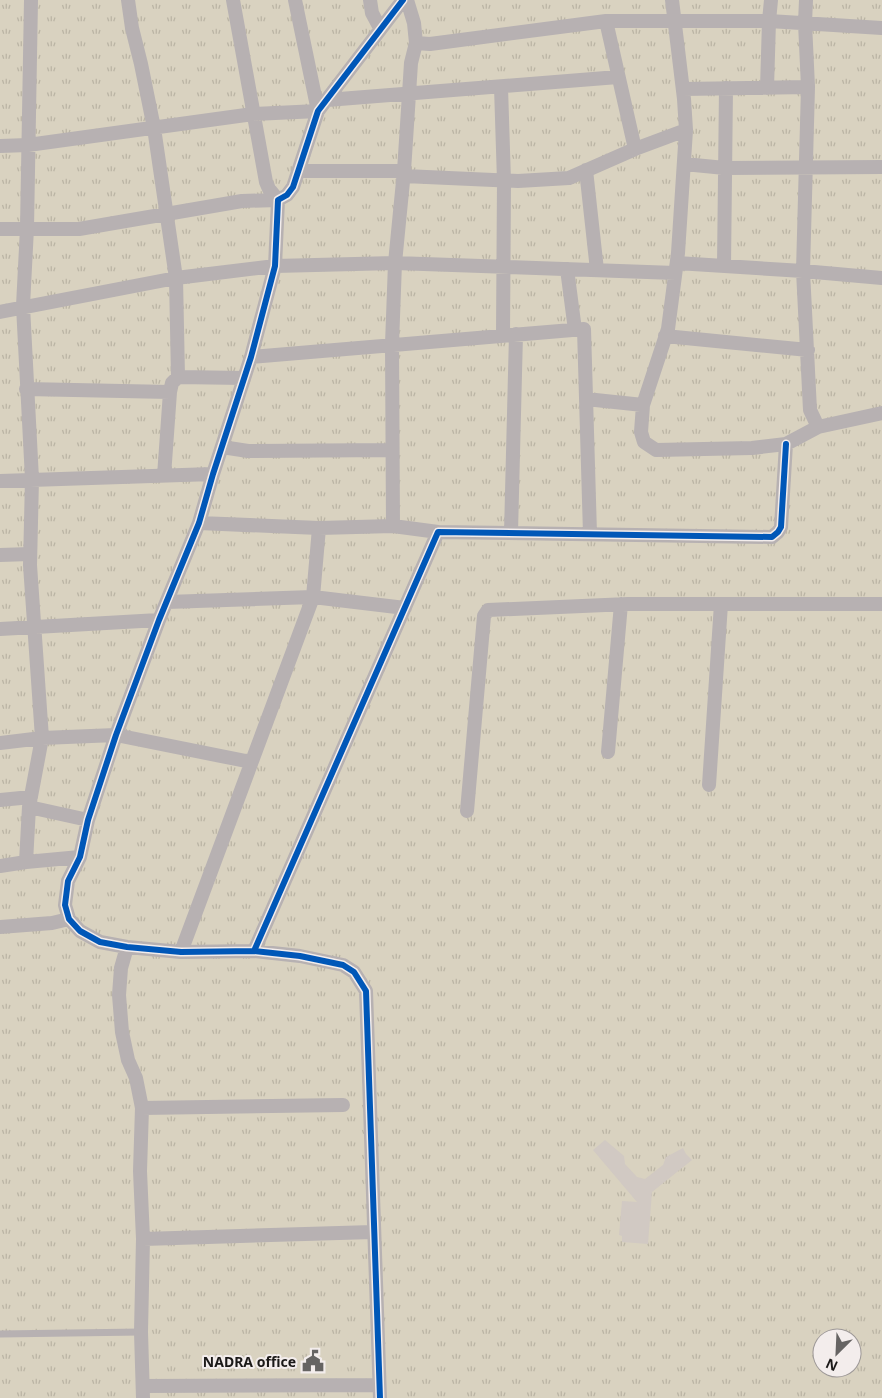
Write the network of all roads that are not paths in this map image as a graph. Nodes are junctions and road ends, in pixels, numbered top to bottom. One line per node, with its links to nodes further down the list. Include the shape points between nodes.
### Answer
1 (31, 0): 29 (street)
2 (128, 0): 27 (street)
3 (233, 0): 26 (street)
4 (295, 0): 25 (street)
5 (370, 0): 15 (street)
6 (402, 0): 15 (street)
7 (407, 0): 17 (street)
8 (672, 0): 13 (street)
9 (772, 0): 12 (street)
10 (806, 0): 14 (street)
11 (606, 21): 13 (street); 17 (street, via 430,44); 18 (street)
12 (769, 21): 13 (street); 14 (street); 22 (street)
13 (675, 22): 23 (street)
14 (805, 23): 16 (street); 20 (street)
15 (380, 28): 25 (street)
16 (882, 28)
17 (416, 43): 24 (street)
18 (618, 77): 19 (street); 31 (street)
19 (501, 87): 24 (street); 39 (street)
20 (808, 87): 22 (street); 35 (street)
21 (726, 88): 22 (street); 23 (street); 34 (street)
22 (767, 88)
23 (683, 89): 28 (street)
24 (409, 95): 25 (street); 38 (street)
25 (323, 106): 26 (street); 37 (street)
26 (253, 114): 27 (street); 40 (street, via 266,182)
27 (154, 128): 29 (street); 41 (street)
28 (686, 130): 31 (street); 32 (street)
29 (28, 145): 30 (street); 42 (street)
30 (0, 146)
31 (635, 149): 36 (street)
32 (684, 164): 34 (street); 48 (street)
33 (882, 167): 35 (street)
34 (725, 168): 35 (street); 46 (street)
35 (807, 168): 51 (street)
36 (586, 170): 39 (street, via 569,178); 50 (street)
37 (298, 171): 38 (street); 40 (street, via 293,187)
38 (404, 173): 39 (street); 44 (street)
39 (504, 181): 47 (street)
40 (278, 200): 41 (street, via 242,200); 45 (street)
41 (166, 213): 42 (street, via 79,229); 52 (street)
42 (27, 228): 43 (street); 54 (street)
43 (0, 229)
44 (395, 264): 45 (street); 47 (street); 59 (street)
45 (275, 266): 52 (street); 61 (street)
46 (724, 266): 48 (street); 51 (street)
47 (502, 267): 49 (street); 57 (street)
48 (676, 268): 50 (street); 58 (street)
49 (567, 269): 50 (street); 56 (street)
50 (597, 270)
51 (803, 271): 53 (street); 60 (street)
52 (176, 278): 54 (street); 62 (street)
53 (882, 278)
54 (23, 306): 55 (street); 64 (street)
55 (0, 312)
56 (575, 330): 57 (street); 66 (street, via 584,329)
57 (509, 335): 59 (street); 81 (street)
58 (666, 336): 60 (street); 67 (street)
59 (392, 344): 61 (street); 72 (street)
60 (808, 350): 69 (street, via 810,410)
61 (251, 357): 63 (street)
62 (178, 377): 63 (street); 65 (street)
63 (244, 378): 71 (street)
64 (26, 389): 65 (street); 75 (street)
65 (170, 392): 74 (street)
66 (586, 399): 67 (street); 82 (street)
67 (643, 405): 70 (street, via 644,442 656,450)
68 (882, 413): 69 (street)
69 (818, 428): 70 (street)
70 (786, 444): 82 (street, via 781,527 772,537)
71 (222, 447): 72 (street, via 248,452); 73 (street)
72 (392, 450): 78 (street)
73 (213, 474): 74 (street); 77 (street)
74 (164, 476): 75 (street)
75 (32, 479): 76 (street); 83 (street)
76 (0, 481)
77 (199, 524): 79 (street); 86 (street)
78 (393, 526): 79 (street); 80 (street)
79 (319, 528): 85 (street)
80 (438, 532): 81 (street); 90 (street)
81 (511, 533): 82 (street)
82 (590, 534)
83 (30, 554): 84 (street); 92 (street)
84 (0, 555)
85 (313, 597): 86 (street); 90 (street); 98 (street)
86 (167, 602): 91 (street)
87 (621, 604): 88 (street); 97 (street); 102 (street, via 488,610 484,616)
88 (721, 604): 89 (street); 99 (street)
89 (882, 604)
90 (405, 608): 110 (street)
91 (159, 620): 92 (street); 94 (street)
92 (34, 628): 93 (street); 95 (street)
93 (0, 630)
94 (116, 735): 95 (street); 98 (street); 103 (street)
95 (42, 738): 96 (street); 101 (street)
96 (0, 743)
97 (608, 752)
98 (251, 762): 111 (street)
99 (709, 785)
100 (0, 800): 101 (street)
101 (30, 802): 103 (street); 105 (street)
102 (467, 811)
103 (88, 820): 104 (street)
104 (80, 858): 105 (street); 107 (street, via 68,881 65,905)
105 (26, 862): 106 (street)
106 (0, 866)
107 (68, 919): 108 (street); 109 (street, via 80,931 100,942)
108 (0, 927)
109 (127, 947): 111 (street); 113 (street, via 119,995 122,1032)
110 (254, 951): 111 (street); 114 (street, via 343,965 354,972 366,991)
111 (181, 952)
112 (342, 1105): 113 (street)
113 (142, 1108): 115 (street, via 140,1171)
114 (373, 1232): 115 (street); 118 (street)
115 (144, 1239): 116 (street)
116 (141, 1332): 117 (lane); 119 (street)
117 (0, 1334)
118 (379, 1391): 119 (street)
119 (143, 1392)

